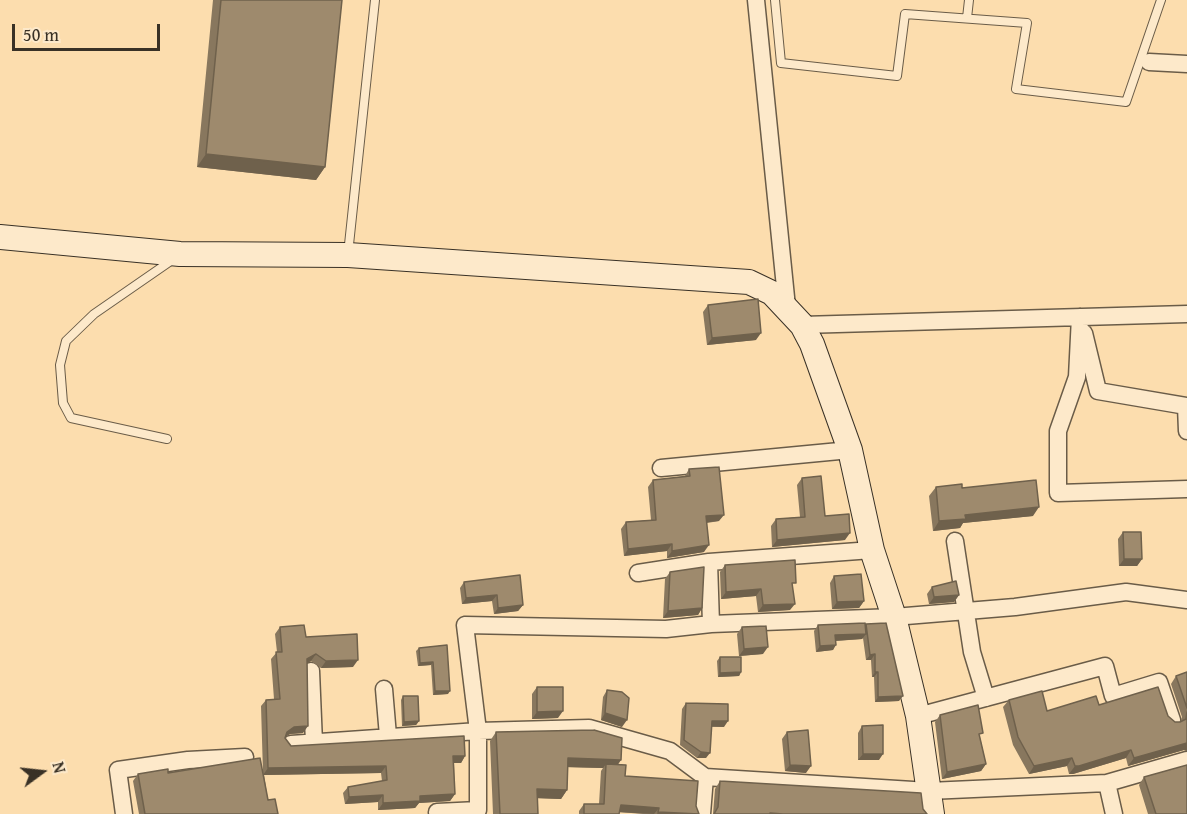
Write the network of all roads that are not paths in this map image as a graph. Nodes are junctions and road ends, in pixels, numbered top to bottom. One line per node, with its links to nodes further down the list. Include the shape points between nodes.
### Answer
1 (375, 0): 13 (lane)
2 (756, 0): 8 (street)
3 (775, 0): 7 (lane)
4 (969, 0): 6 (lane)
5 (1161, 0): 6 (lane, via 1126,102 1016,89 1027,23)
6 (967, 18): 7 (lane, via 905,14 897,76 781,63)
7 (776, 21): 8 (lane)
8 (758, 23): 15 (street)
9 (1149, 62): 10 (street)
10 (1187, 64)
11 (0, 237): 12 (main road)
12 (180, 254): 13 (main road); 18 (lane, via 94,314 66,341 60,364 63,403 71,418)
13 (348, 255): 15 (main road, via 749,282 772,293)
14 (1187, 314): 16 (street)
15 (794, 316): 16 (street); 19 (main road, via 812,344)
16 (1080, 317): 17 (street, via 1098,391 1186,406); 21 (street, via 1077,377 1058,431 1058,493)
17 (1187, 431)
18 (167, 439)
19 (850, 450): 20 (street); 23 (main road)
20 (661, 468)
21 (1187, 489)
22 (955, 541): 27 (street)
23 (873, 550): 24 (street); 28 (main road)
24 (709, 562): 25 (street); 29 (street)
25 (638, 573)
26 (1187, 600): 27 (street, via 1126,592)
27 (967, 611): 28 (street); 32 (street, via 977,676)
28 (894, 617): 29 (street); 33 (main road)
29 (711, 624): 35 (street, via 666,630 465,625)
30 (311, 671): 37 (street)
31 (384, 689): 36 (street)
32 (986, 698): 33 (street); 34 (street, via 1105,666 1113,696 1159,682)
33 (918, 716): 43 (main road)
34 (1172, 720)
35 (478, 731): 36 (street); 41 (street, via 589,728 670,751); 44 (street, via 478,810)
36 (388, 736): 37 (street)
37 (314, 743): 38 (street)
38 (291, 744)
39 (245, 757): 45 (street, via 118,770)
40 (1187, 760): 42 (street)
41 (705, 777): 43 (street); 46 (street)
42 (1107, 783): 43 (street); 47 (street)
43 (930, 803)
44 (437, 812)
45 (124, 814)
46 (702, 814)
47 (1114, 814)

